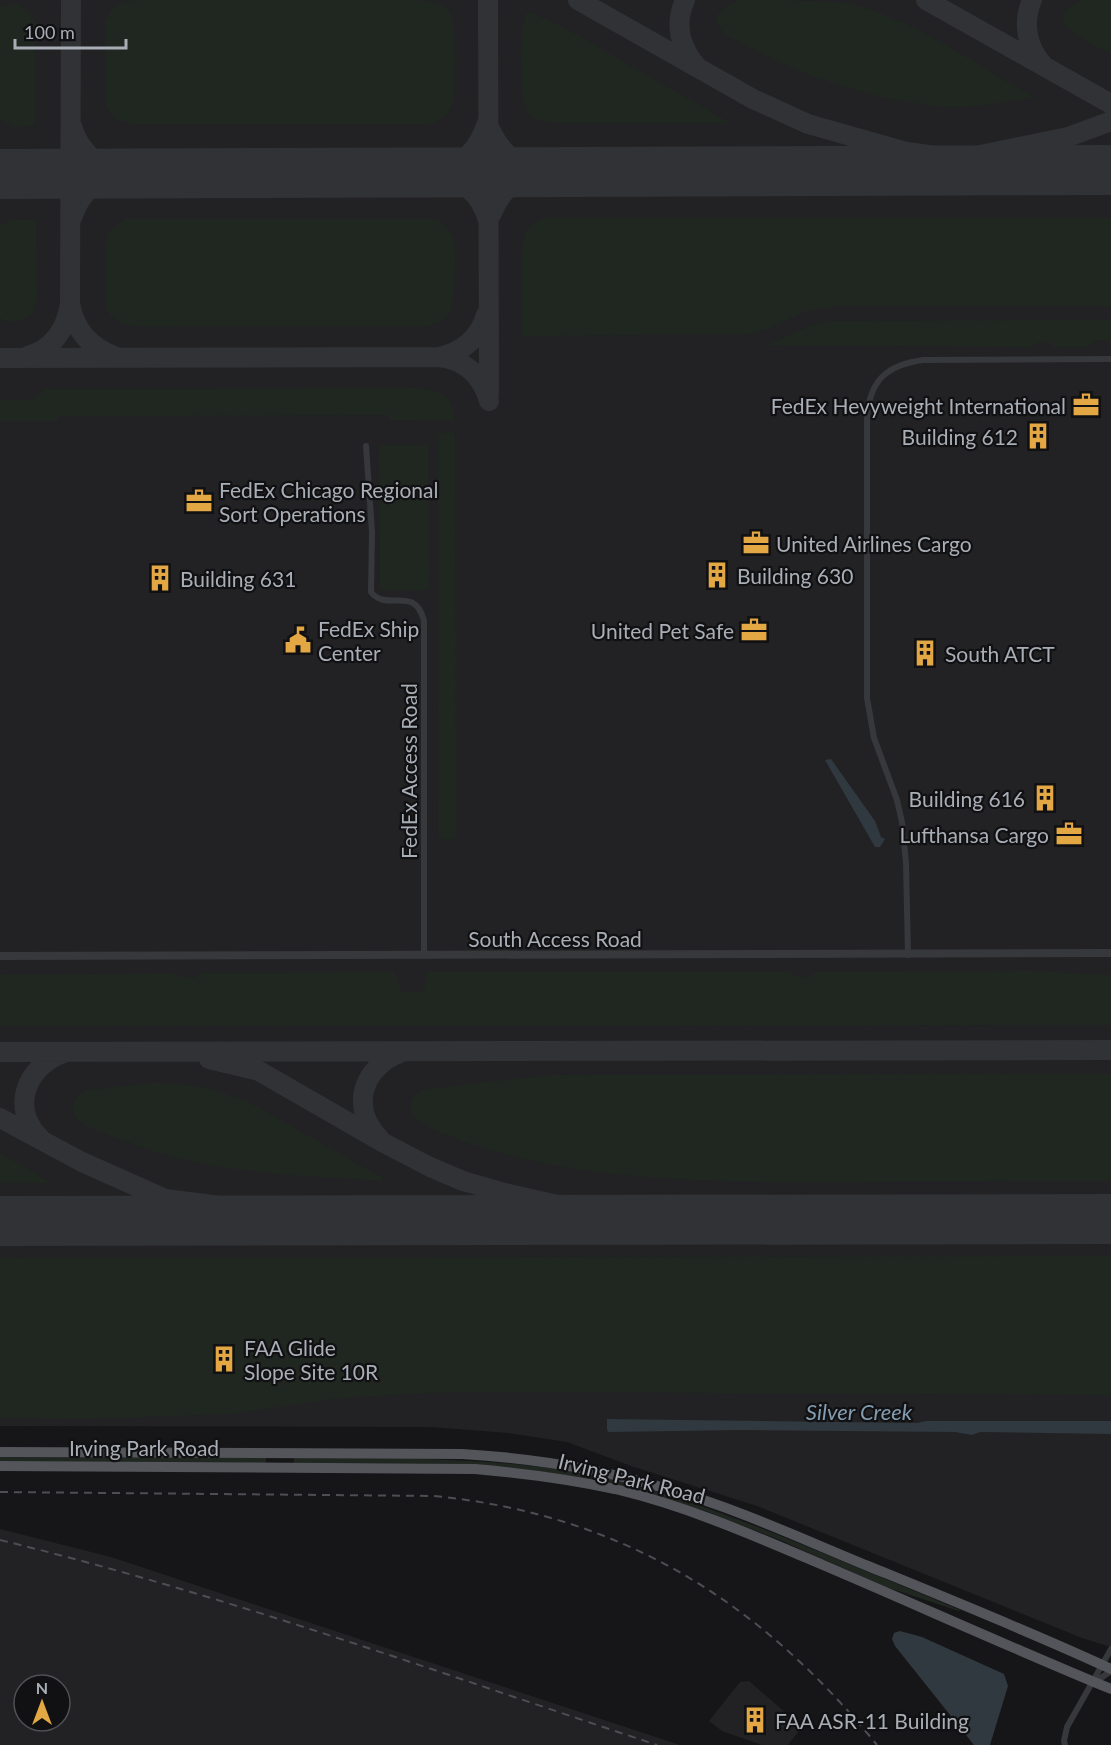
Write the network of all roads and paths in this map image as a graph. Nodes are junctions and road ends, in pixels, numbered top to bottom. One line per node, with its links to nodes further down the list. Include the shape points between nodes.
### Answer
1 (1111, 359): 4 (street, via 904,363 877,382 867,405 867,698 874,738 902,822)
2 (366, 446): 6 (street, FedEx Access Road, via 372,532 371,592 379,600 415,604 424,621)
3 (1111, 953): 4 (street, South Access Road)
4 (908, 955): 6 (street, South Access Road)
5 (0, 956): 6 (street, South Access Road)
6 (424, 956)
7 (0, 1452): 10 (main road, Irving Park Road, via 462,1454 572,1466 639,1480 713,1504 916,1585)
8 (0, 1466): 11 (main road, Irving Park Road, via 475,1469 577,1482 670,1505 773,1542)
9 (1111, 1649): 10 (street)
10 (1108, 1668): 11 (street); 11 (street)
11 (1094, 1682): 12 (main road, Irving Park Road); 13 (street, via 1067,1727)
12 (1111, 1689)
13 (1065, 1745)

